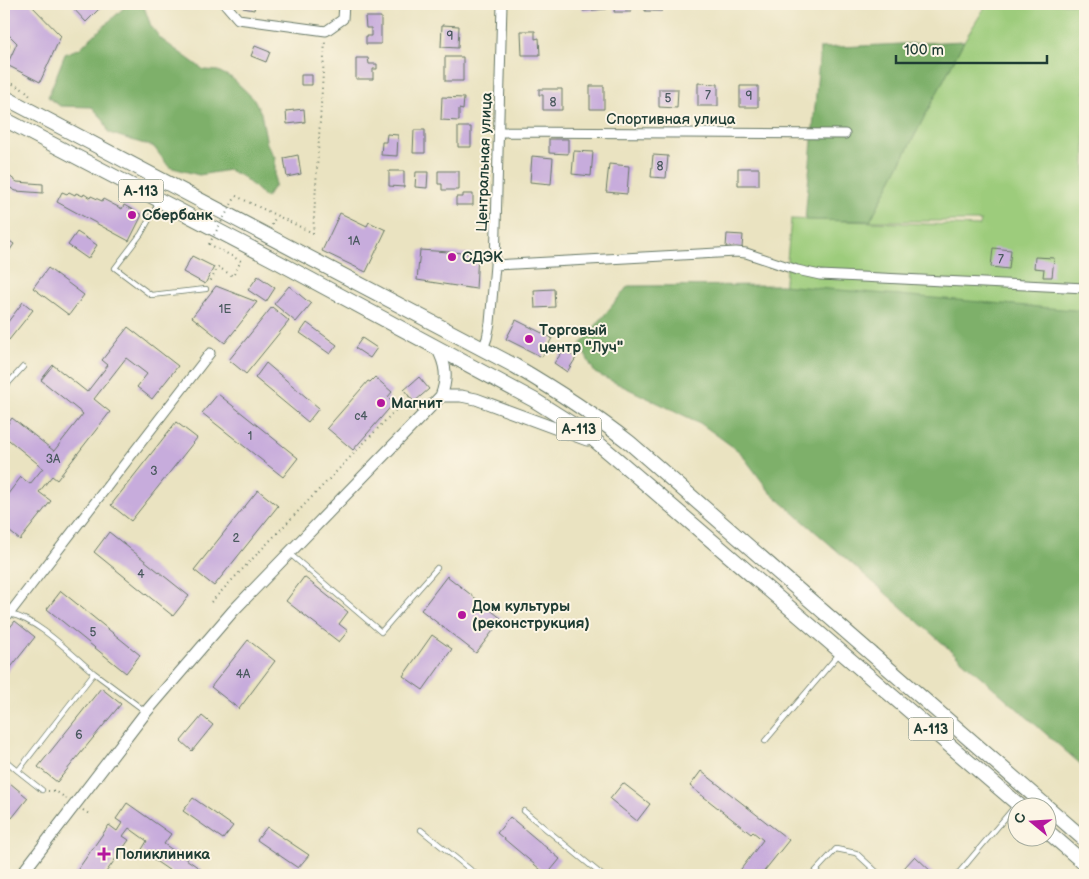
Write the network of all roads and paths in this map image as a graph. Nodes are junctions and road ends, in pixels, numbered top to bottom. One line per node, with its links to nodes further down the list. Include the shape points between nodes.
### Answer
1 (225, 4): 4 (street, via 238,19)
2 (344, 4): 4 (street, via 343,19)
3 (502, 4): 7 (street, Центральная улица)
4 (326, 31): 12 (path, bridge, via 312,233 236,196 209,244 241,260 233,276 218,267)
5 (4, 97): 14 (highway, А-113)
6 (4, 119): 9 (highway, А-113)
7 (498, 132): 8 (street, Спортивная улица); 10 (street, Центральная улица)
8 (844, 134)
9 (160, 201): 12 (lane, via 141,234 115,268 151,295); 13 (highway, А-113)
10 (495, 265): 11 (street, via 736,252 820,275); 14 (street, Центральная улица, via 490,323)
11 (1085, 288)
12 (206, 289)
13 (438, 348): 19 (street, via 446,369); 20 (highway, А-113, via 534,400)
14 (483, 349): 37 (highway, А-113, via 560,392 630,443)
15 (210, 353): 24 (street)
16 (22, 367): 17 (lane)
17 (4, 388)
18 (409, 396): 23 (path)
19 (442, 396): 20 (street, via 476,399); 21 (street)
20 (603, 447): 25 (highway, А-113)
21 (289, 553): 22 (lane, via 380,632); 27 (street, via 233,611)
22 (438, 568)
23 (211, 602)
24 (6, 614): 26 (lane, via 20,616 33,623)
25 (842, 651): 28 (lane); 32 (highway, А-113)
26 (94, 673): 27 (lane); 30 (lane)
27 (146, 712): 39 (street)
28 (765, 741)
29 (4, 759): 30 (lane)
30 (18, 771): 31 (lane)
31 (42, 790)
32 (1008, 796)
33 (524, 811): 41 (lane)
34 (1006, 819): 44 (lane)
35 (421, 830): 40 (lane)
36 (1056, 839): 38 (highway)
37 (1085, 840)
38 (1085, 864)
39 (21, 875)
40 (477, 875)
41 (602, 875)
42 (812, 875): 43 (lane, via 836,849 856,853)
43 (880, 875)
44 (957, 875)

